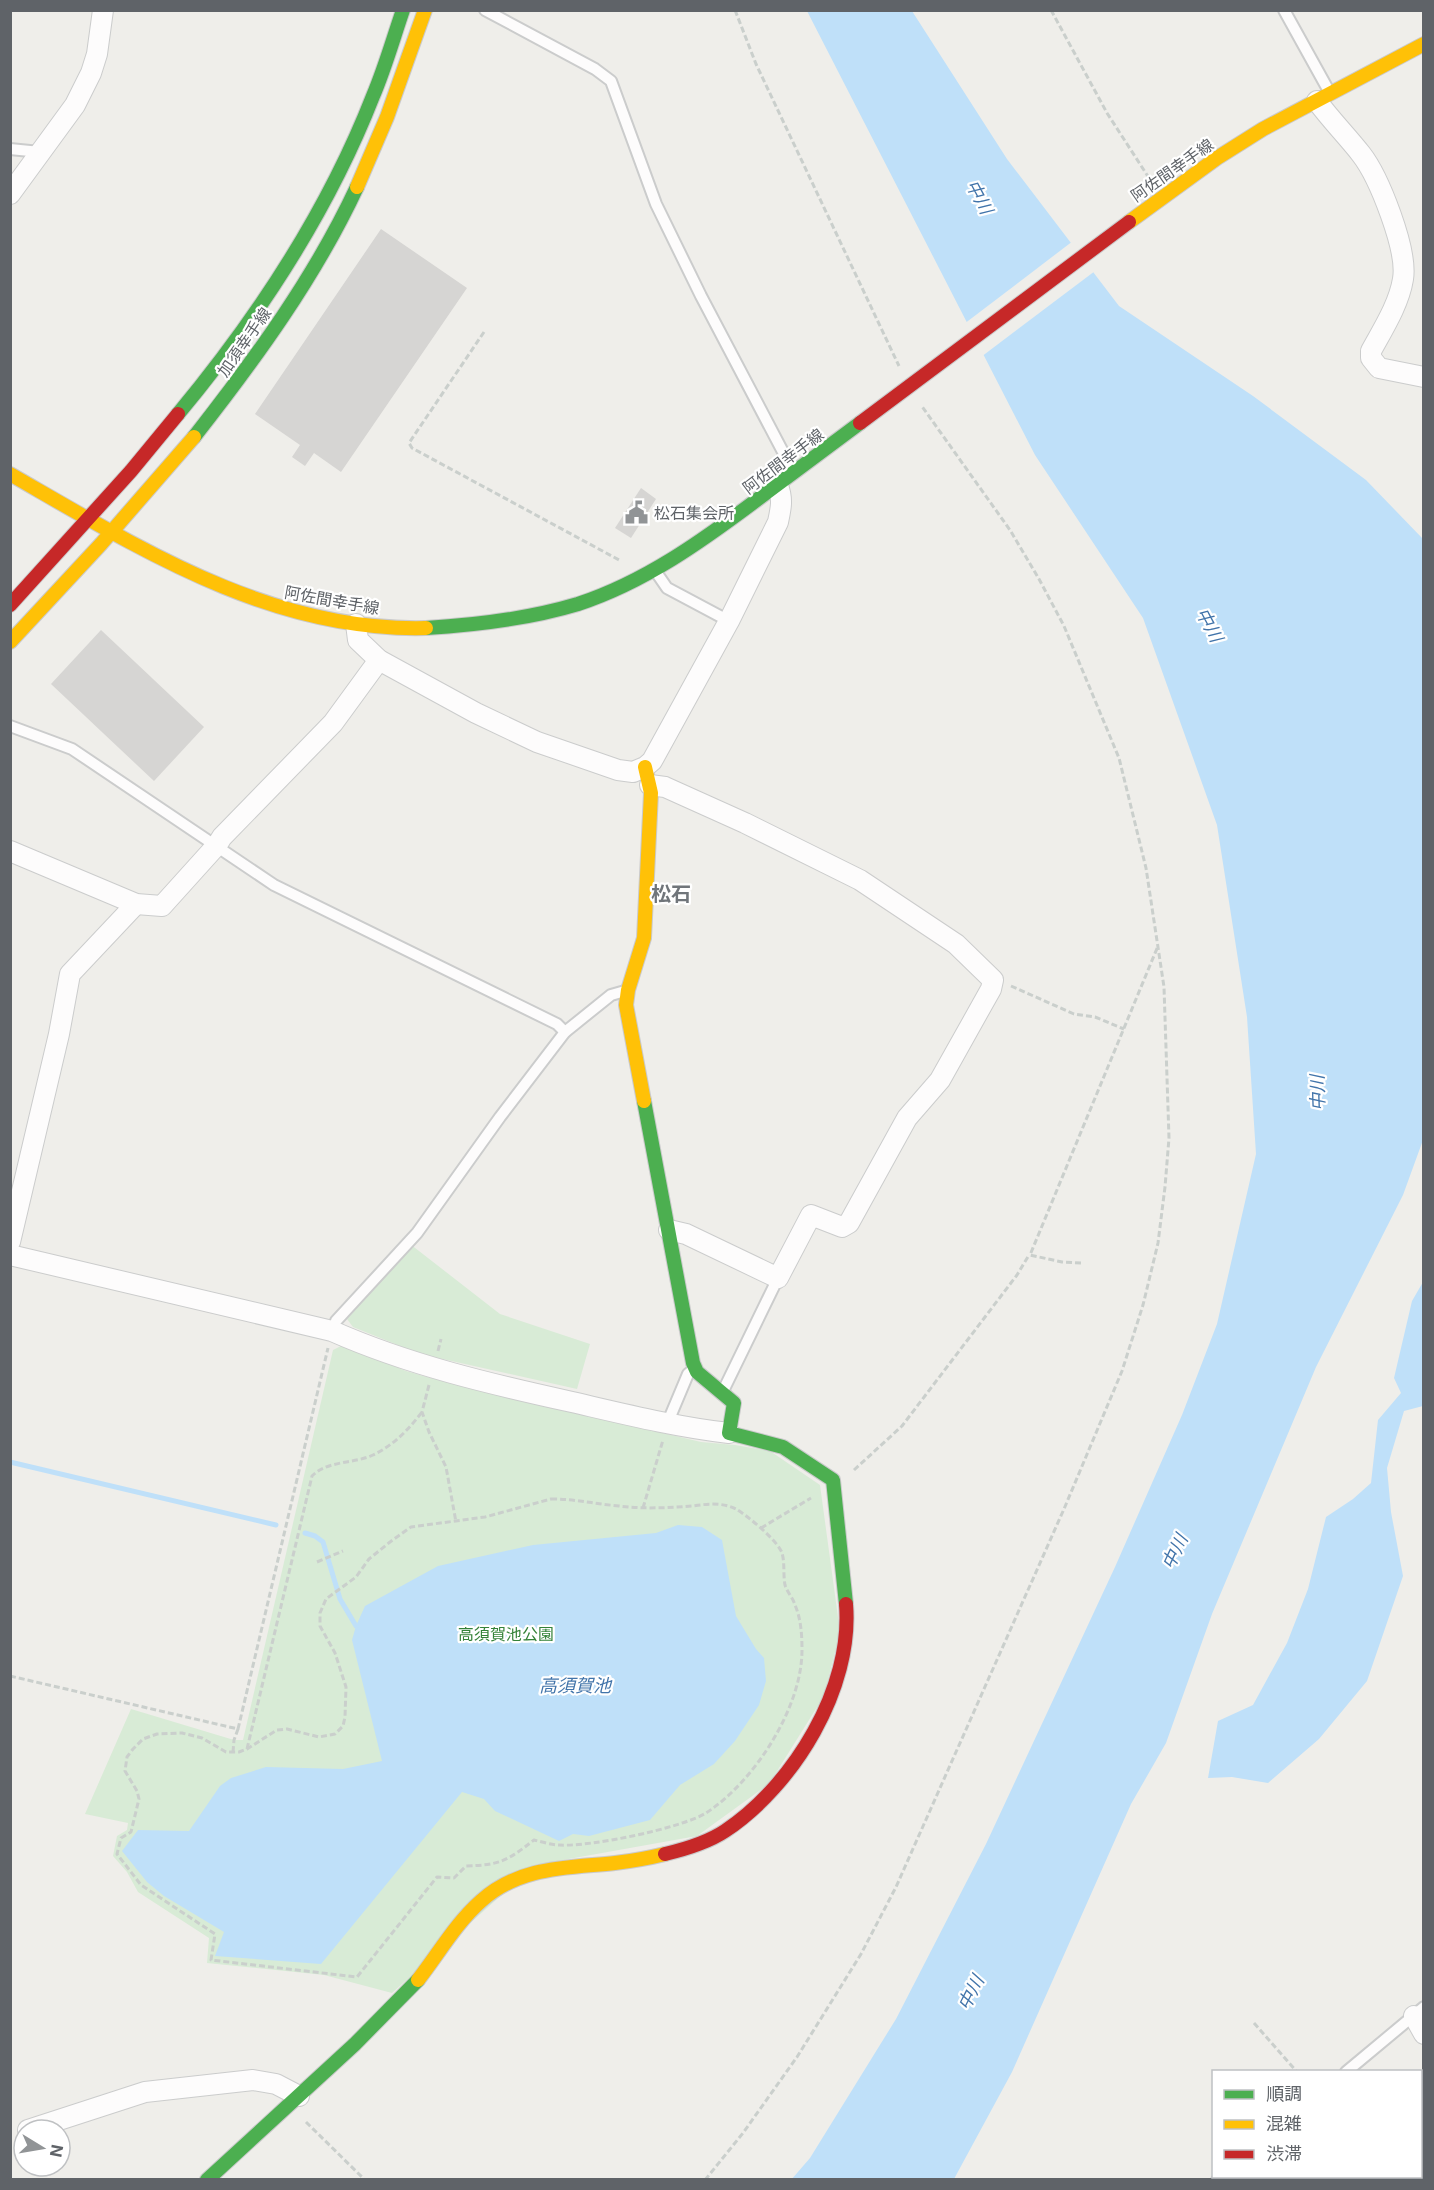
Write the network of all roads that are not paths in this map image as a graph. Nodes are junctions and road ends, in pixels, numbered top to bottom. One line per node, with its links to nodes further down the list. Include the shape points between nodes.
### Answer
1 (104, 10): 9 (street, via 91,73 75,105)
2 (403, 10): 15 (main road, 加須幸手線, via 361,126 302,242 234,345 162,436)
3 (425, 10): 16 (main road, 加須幸手線, via 380,134 341,220 306,280 223,400)
4 (485, 10): 13 (lane, via 596,69 611,81 656,204)
5 (1284, 10): 7 (lane)
6 (1424, 44): 7 (main road, 阿佐間幸手線)
7 (1323, 97): 11 (street, via 1367,162 1397,233 1403,279 1371,358 1380,368); 13 (main road, 阿佐間幸手線, via 1217,158)
8 (10, 148): 9 (lane)
9 (40, 152): 10 (street)
10 (10, 194)
11 (1424, 377)
12 (10, 474): 15 (main road, 阿佐間幸手線)
13 (795, 474): 14 (main road, 阿佐間幸手線)
14 (778, 486): 17 (main road, 阿佐間幸手線); 19 (street, via 782,495 778,522)
15 (89, 518): 16 (main road, 阿佐間幸手線); 18 (main road, 加須幸手線)
16 (113, 531): 20 (main road, 阿佐間幸手線, via 245,596 309,616); 21 (main road, 加須幸手線)
17 (654, 569): 19 (lane, via 667,588); 20 (main road, 阿佐間幸手線, via 576,604 536,615 440,629)
18 (10, 605)
19 (729, 621): 24 (street, via 652,761)
20 (356, 624): 22 (street, via 358,640)
21 (10, 642)
22 (379, 660): 24 (street, via 537,742 618,770); 25 (street, via 333,723)
23 (10, 726): 25 (lane, via 72,749)
24 (648, 776): 28 (main road, via 644,938); 33 (street, via 860,880 956,944 993,980 940,1080 907,1118 849,1223 842,1227 812,1215)
25 (218, 845): 27 (street, via 162,906); 29 (lane, via 274,885 557,1024)
26 (10, 851): 27 (street)
27 (136, 904): 31 (street, via 70,974)
28 (628, 990): 29 (lane, via 611,995); 30 (main road, via 626,1005)
29 (565, 1032): 34 (lane, via 417,1233 336,1321)
30 (669, 1230): 33 (street, via 686,1234); 35 (main road)
31 (10, 1242)
32 (10, 1255): 34 (street)
33 (778, 1278): 36 (lane)
34 (332, 1331): 37 (street, via 433,1369)
35 (696, 1368): 36 (main road); 37 (lane, via 688,1374)
36 (722, 1393): 38 (main road, via 734,1403)
37 (668, 1424): 38 (street)
38 (729, 1433): 41 (main road, via 783,1447 833,1480 846,1638 830,1699 793,1765 738,1822 697,1845 632,1861 532,1871 492,1892 458,1926 405,1995)
39 (1420, 2019): 40 (lane)
40 (1349, 2070)
41 (294, 2100): 42 (street, via 276,2084 253,2080 145,2092); 43 (main road)
42 (66, 2118)
43 (207, 2180)

